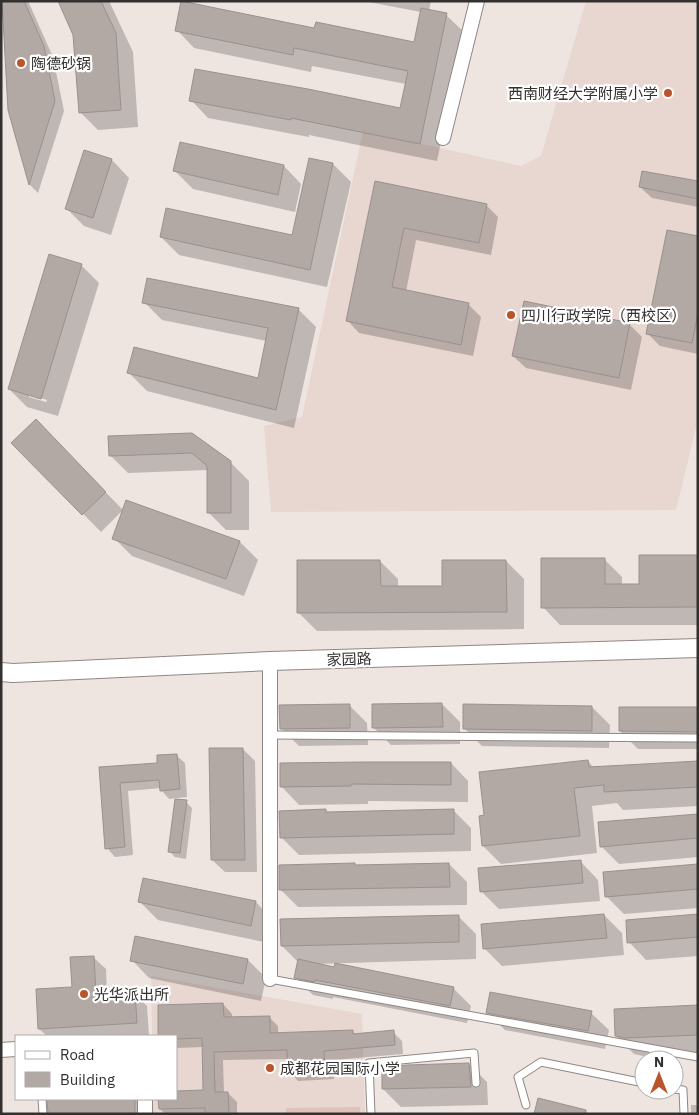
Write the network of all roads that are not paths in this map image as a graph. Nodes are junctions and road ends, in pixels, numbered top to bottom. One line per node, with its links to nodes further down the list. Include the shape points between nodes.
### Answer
1 (477, 1): 2 (street)
2 (443, 138)
3 (698, 648): 4 (street, 家园路)
4 (270, 661): 5 (street, 家园路); 6 (street)
5 (1, 672)
6 (270, 735): 7 (lane); 8 (street)
7 (698, 738)
8 (270, 979): 11 (lane)
9 (15, 1049): 10 (street)
10 (1, 1050)
11 (698, 1057)
12 (634, 1081): 17 (lane, via 541,1062 518,1077)
13 (476, 1083): 20 (lane, via 474,1053 369,1063)
14 (42, 1100): 18 (lane)
15 (145, 1100): 19 (street)
16 (683, 1100): 21 (lane)
17 (526, 1105)
18 (42, 1114)
19 (145, 1114)
20 (371, 1114)
21 (684, 1114)

